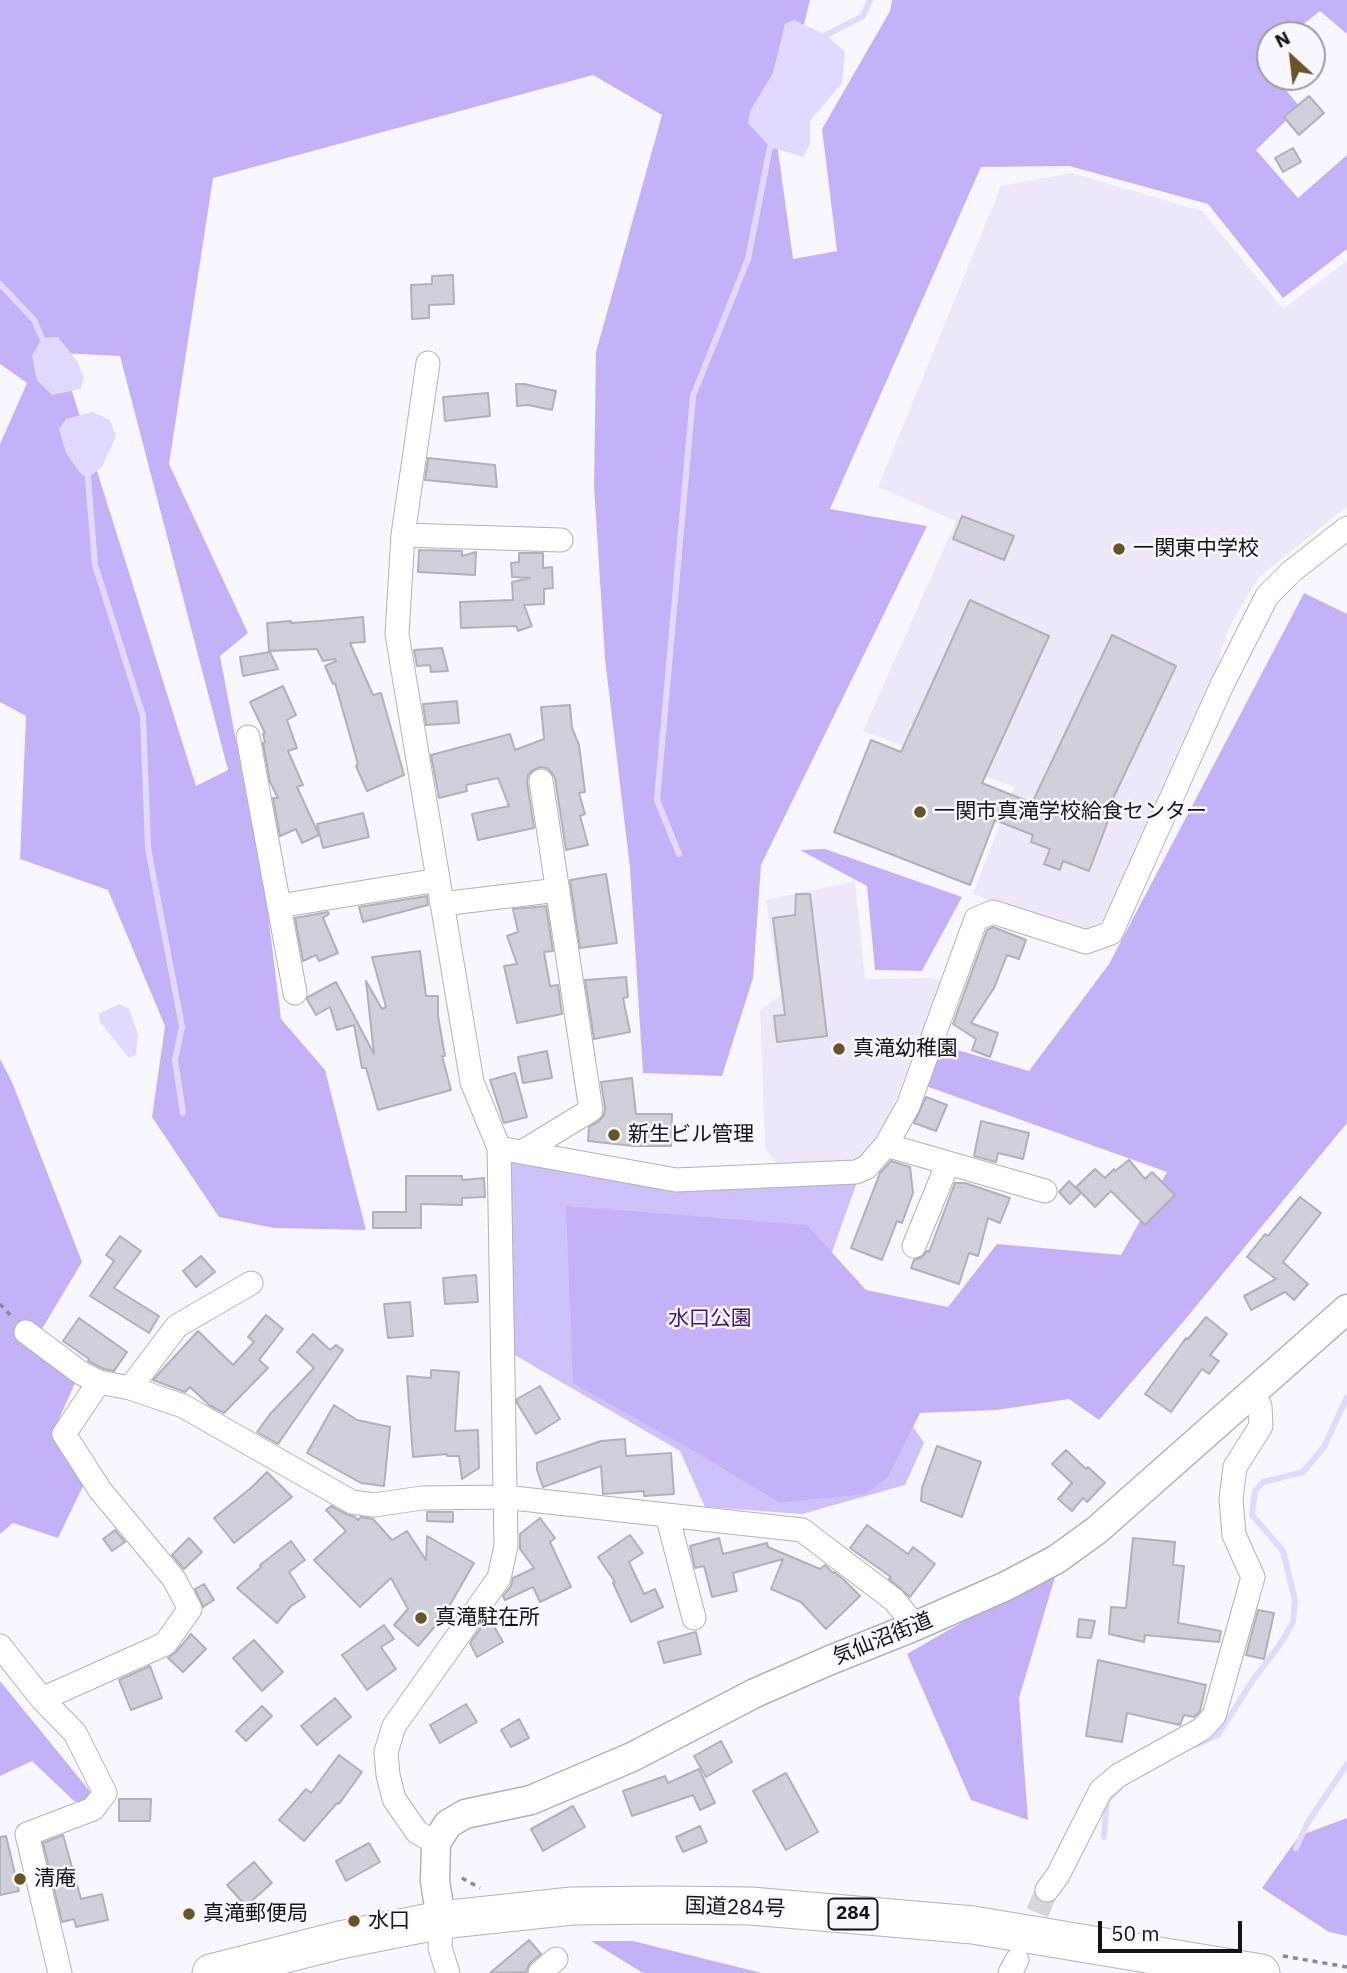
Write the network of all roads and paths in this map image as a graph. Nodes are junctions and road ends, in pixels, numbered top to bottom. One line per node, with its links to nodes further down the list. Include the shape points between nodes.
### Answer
1 (428, 363): 3 (street)
2 (1347, 528): 12 (street, via 1267,597 1222,685 1111,933 1086,942 993,912 976,919 908,1106)
3 (403, 536): 4 (street); 7 (street, via 397,634)
4 (561, 540)
5 (248, 737): 10 (street)
6 (541, 781): 8 (street)
7 (438, 880): 9 (street); 10 (street)
8 (558, 890): 9 (street); 14 (street, via 591,1110)
9 (442, 904): 13 (street, via 472,1082)
10 (279, 906): 11 (street)
11 (295, 993)
12 (886, 1145): 14 (street, via 867,1167 856,1172 713,1180 676,1180); 15 (street)
13 (499, 1148): 14 (street); 24 (street)
14 (522, 1152)
15 (948, 1163): 16 (street); 17 (street)
16 (1045, 1191)
17 (914, 1246)
18 (251, 1283): 22 (street, via 177,1326)
19 (1347, 1309): 23 (street, 気仙沼街道)
20 (26, 1332): 21 (street)
21 (99, 1382): 22 (street); 29 (street, via 64,1434 100,1490 174,1579 190,1609 165,1644)
22 (130, 1388): 24 (street, via 183,1406 352,1502 374,1505 422,1498)
23 (1252, 1393): 27 (street, 気仙沼街道, via 1097,1530 1057,1559); 31 (street, via 1260,1406 1261,1426 1236,1467 1231,1499 1234,1535 1253,1577 1214,1716 1202,1729 1119,1775 1101,1790)
24 (504, 1497): 25 (street); 30 (street, via 506,1546 499,1578 394,1726 386,1752 394,1798 417,1832)
25 (667, 1515): 26 (street); 27 (street, via 802,1530 894,1600)
26 (694, 1618)
27 (913, 1627): 30 (street, 気仙沼街道, via 755,1693 632,1757 531,1800 465,1814 448,1824)
28 (0, 1646): 29 (street)
29 (42, 1699): 34 (street, via 75,1733 105,1793 93,1809 27,1834)
30 (436, 1843): 32 (street)
31 (1047, 1890)
32 (441, 1920): 33 (highway, 国道284号 / 284, via 340,1940); 36 (street, via 440,1948); 37 (highway, 国道284号 / 284, via 572,1906 751,1906 973,1925)
33 (254, 1967): 35 (highway, 国道284号 / 284)
34 (60, 1973)
35 (211, 1973)
36 (448, 1973)
37 (1261, 1973)

